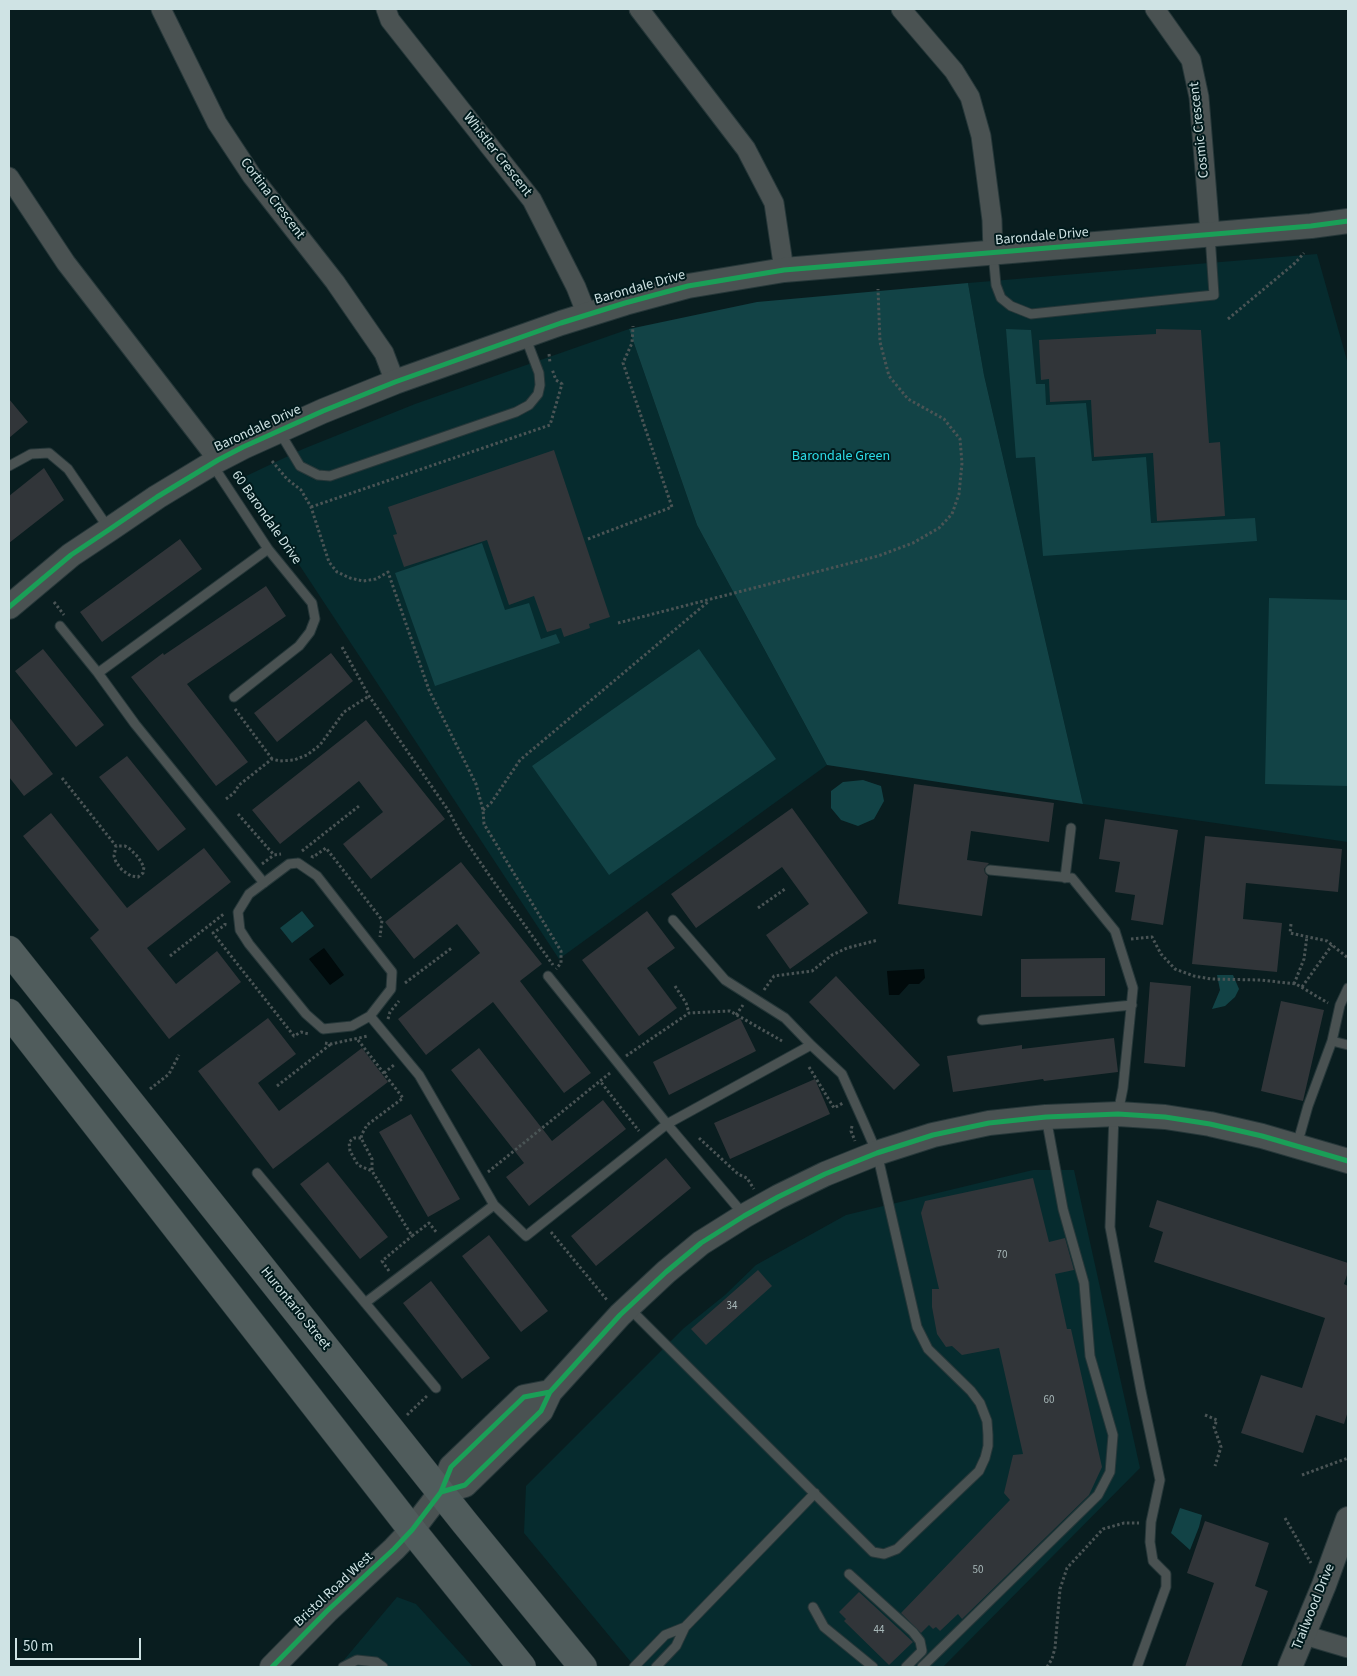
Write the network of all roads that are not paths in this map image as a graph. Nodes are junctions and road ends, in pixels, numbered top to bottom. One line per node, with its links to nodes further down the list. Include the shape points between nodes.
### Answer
1 (162, 9): 13 (street, Cortina Crescent, via 217,123 252,176 340,289 384,354)
2 (386, 9): 11 (street, Whistler Crescent, via 390,20 532,200)
3 (639, 9): 10 (street, via 746,149 774,202)
4 (901, 9): 9 (street, via 954,71 970,97 981,136)
5 (1156, 9): 8 (street, Cosmic Crescent, via 1191,60 1199,97)
6 (9, 177): 15 (street, via 66,263)
7 (1348, 221): 8 (street, Barondale Drive)
8 (1210, 233): 9 (street, Barondale Drive); 9 (lane, via 1214,295 1031,314 1001,298 996,285)
9 (994, 253): 10 (street, Barondale Drive)
10 (784, 270): 11 (street, Barondale Drive, via 688,286)
11 (587, 315): 12 (street, Barondale Drive)
12 (525, 336): 13 (street, Barondale Drive); 14 (lane, via 539,373 540,385 534,400 524,409 330,476 300,466)
13 (396, 382): 14 (street, Barondale Drive)
14 (279, 431): 15 (street, Barondale Drive)
15 (215, 461): 17 (street, Barondale Drive); 18 (lane, 60 Barondale Drive)
16 (9, 466): 17 (lane, via 31,454 49,453 68,469)
17 (110, 529): 19 (street, Barondale Drive)
18 (268, 549): 21 (lane); 22 (lane, 60 Barondale Drive, via 312,603 315,620 300,646)
19 (9, 607)
20 (60, 626): 21 (lane)
21 (98, 673): 26 (lane, via 135,724)
22 (237, 695)
23 (1071, 828): 25 (lane)
24 (990, 870): 25 (lane)
25 (1065, 878): 31 (lane, via 1072,878 1115,931 1133,988)
26 (264, 883): 33 (lane, via 289,864 298,863 317,876 392,972 391,989); 33 (lane, via 249,894 238,912 240,930 275,977 306,1014 324,1029 352,1026)
27 (673, 920): 36 (lane, via 725,980 785,1018)
28 (9, 950): 50 (main road, Hurontario Street)
29 (548, 976): 40 (lane)
30 (1348, 988): 35 (lane)
31 (1132, 1005): 34 (lane); 38 (lane, via 1123,1088)
32 (9, 1013): 53 (main road)
33 (370, 1016): 45 (lane, via 419,1075)
34 (982, 1020)
35 (1332, 1041): 37 (lane); 41 (lane)
36 (811, 1045): 40 (lane); 42 (lane, via 842,1074)
37 (1348, 1045)
38 (1116, 1114): 39 (street); 41 (street, via 1210,1124); 70 (lane, via 1110,1227 1160,1480 1151,1522 1153,1561 1166,1574 1166,1587)
39 (1046, 1117): 42 (street, via 989,1123 942,1133); 69 (lane, via 1064,1209 1084,1284 1090,1356 1113,1435 1110,1472 1098,1495)
40 (667, 1124): 45 (lane, via 526,1236); 46 (lane)
41 (1297, 1146): 43 (street)
42 (869, 1156): 46 (street); 51 (lane, via 917,1327 928,1349 976,1397 987,1421 988,1446 979,1470 891,1553 873,1552)
43 (1348, 1161)
44 (257, 1173): 47 (lane)
45 (494, 1205): 47 (lane)
46 (754, 1210): 48 (street, via 694,1249)
47 (365, 1303): 49 (lane)
48 (624, 1311): 50 (street, Bristol Road West, via 550,1392 524,1397 451,1466); 51 (lane)
49 (436, 1388)
50 (441, 1492): 53 (street, Bristol Road West); 64 (main road, Hurontario Street)
51 (815, 1494): 56 (lane)
52 (1348, 1519): 57 (street, Trailwood Drive)
53 (412, 1530): 60 (street, Bristol Road West); 63 (main road)
54 (849, 1574): 68 (lane, via 920,1641 922,1650)
55 (813, 1608): 67 (lane, via 824,1627)
56 (685, 1627): 65 (lane, via 665,1635); 66 (lane, via 676,1646)
57 (1304, 1635): 58 (street); 71 (street, Trailwood Drive)
58 (1348, 1648)
59 (360, 1664): 61 (lane); 62 (lane, via 376,1662)
60 (272, 1667)
61 (343, 1667)
62 (383, 1667)
63 (522, 1667)
64 (583, 1667)
65 (634, 1667)
66 (656, 1667)
67 (873, 1667)
68 (906, 1667)
69 (922, 1667)
70 (1137, 1667)
71 (1290, 1667)

